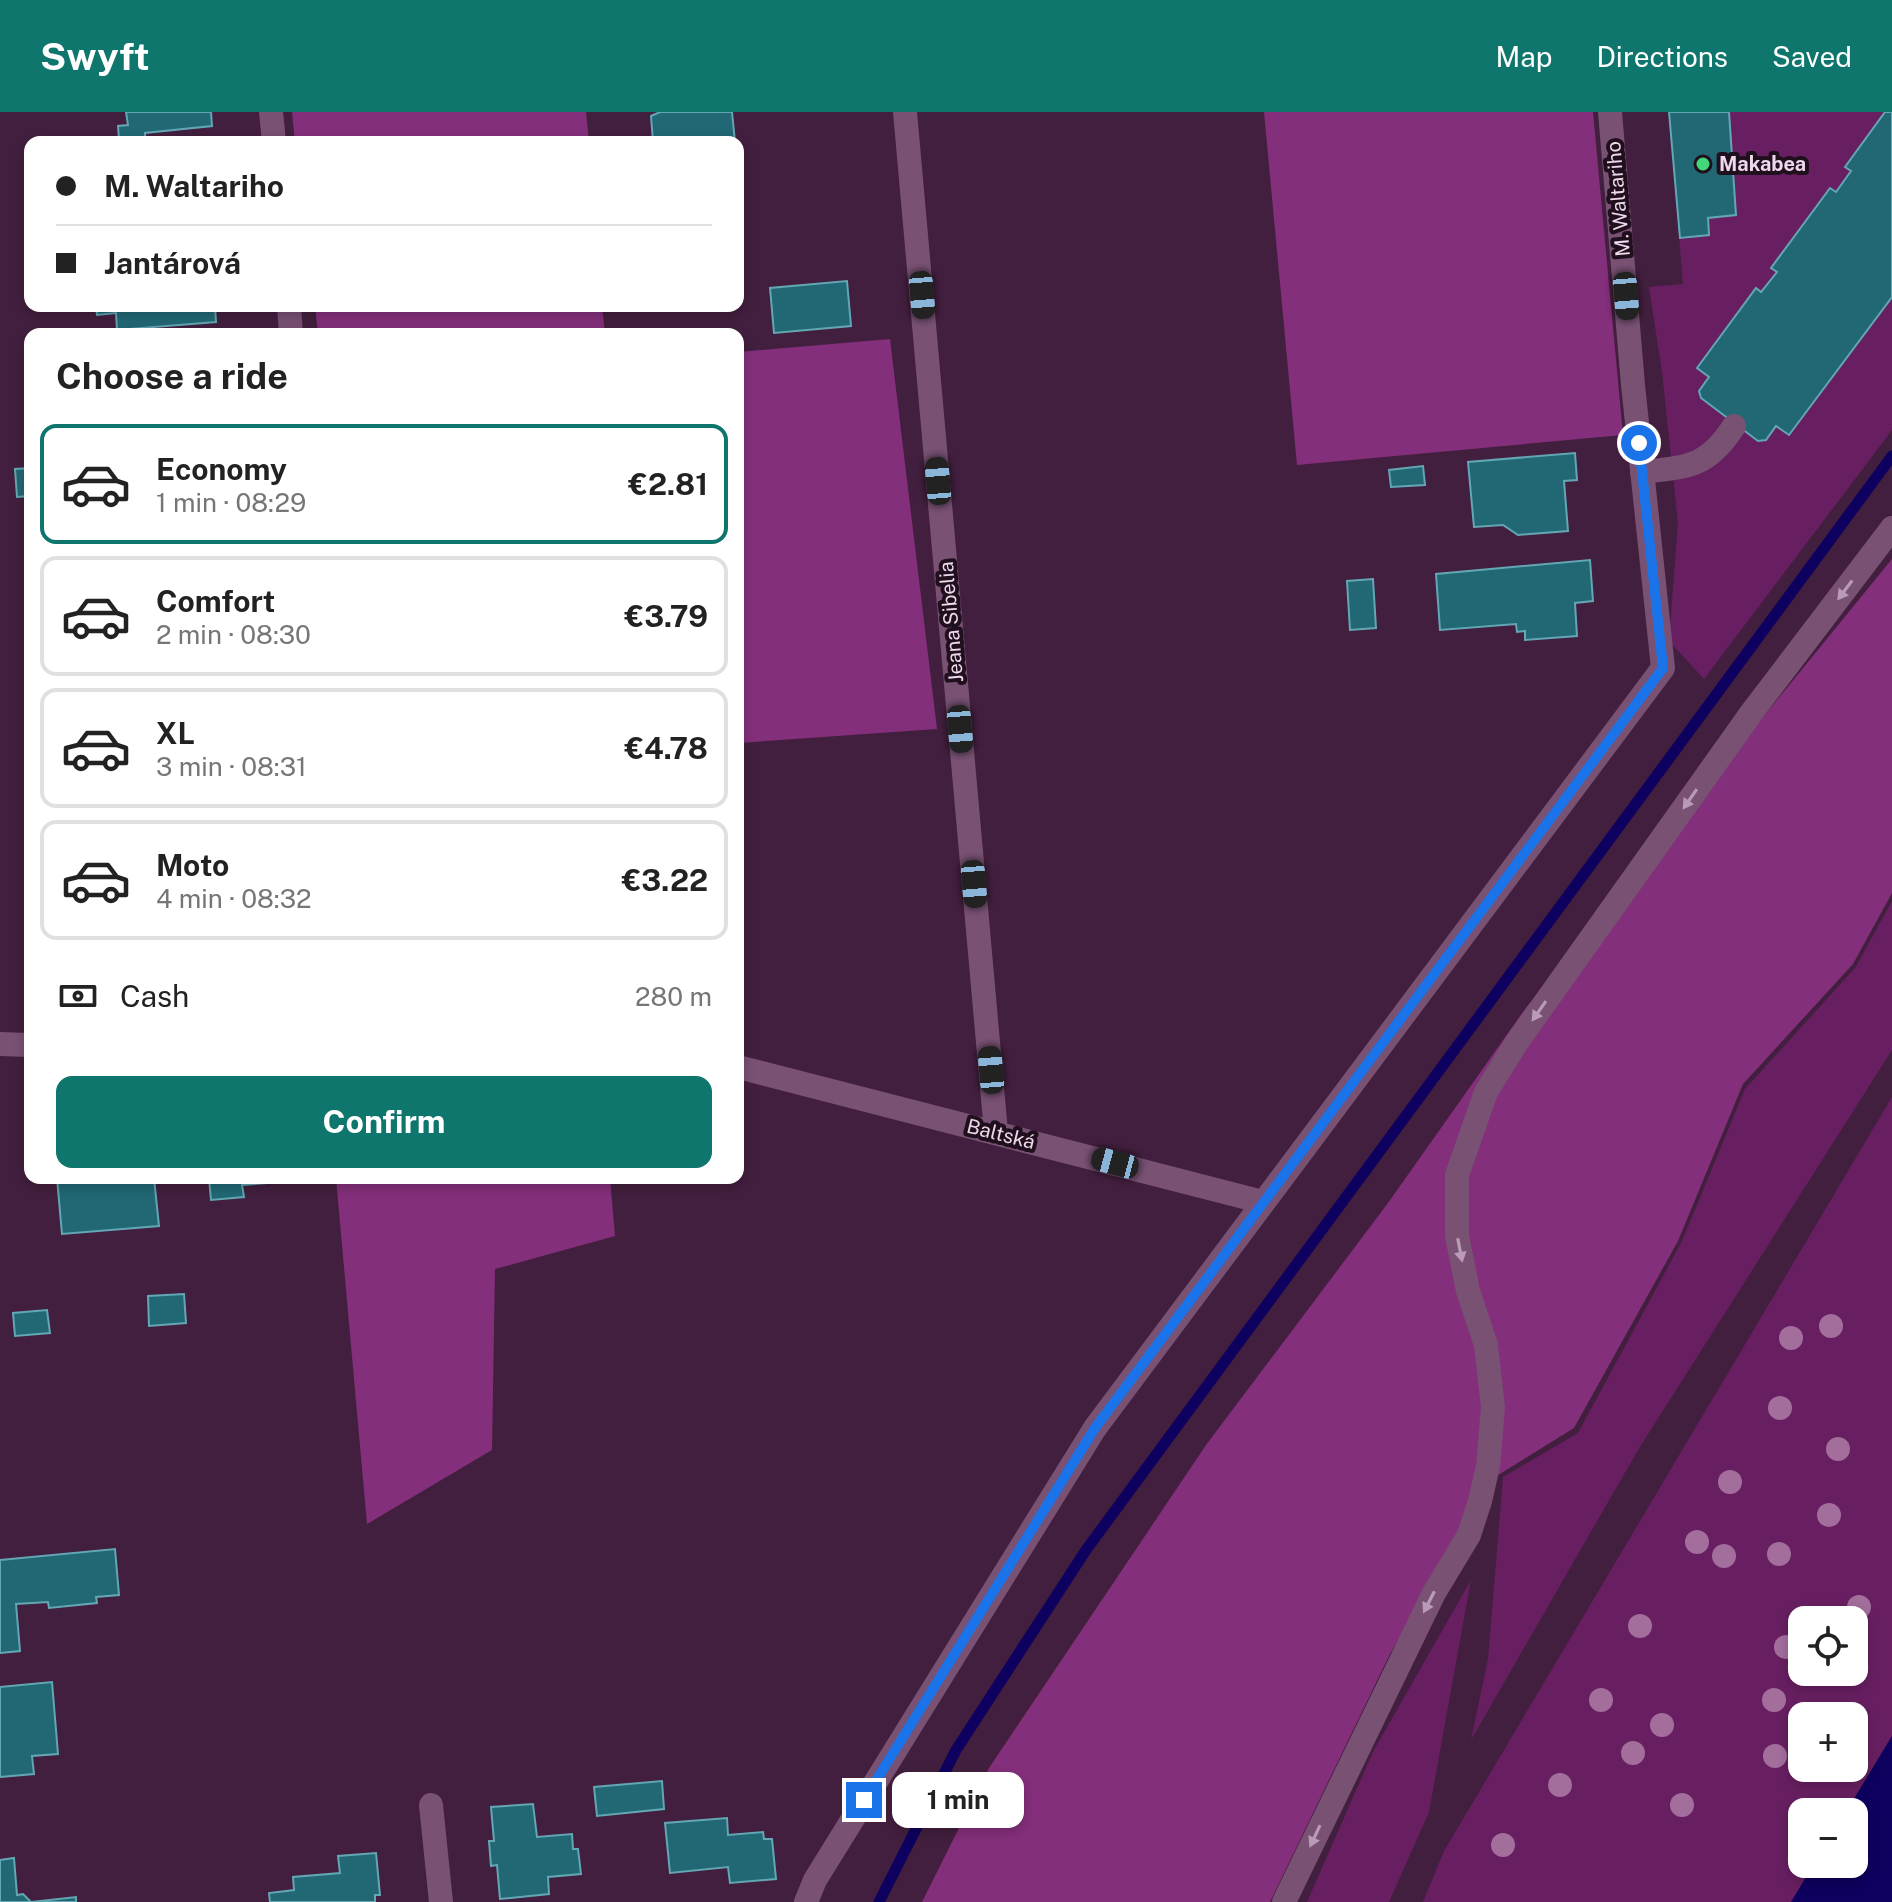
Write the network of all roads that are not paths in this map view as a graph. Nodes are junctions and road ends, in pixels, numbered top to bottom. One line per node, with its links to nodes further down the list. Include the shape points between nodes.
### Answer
1 (271, 112): 4 (street)
2 (905, 112): 11 (street, Jeana Sibelia)
3 (1610, 112): 6 (street, M. Waltariho)
4 (273, 136)
5 (1734, 426): 6 (street, via 1720,449 1704,461)
6 (1642, 472): 12 (street, M. Waltariho, via 1663,668)
7 (1892, 528): 16 (street, one-way to 16, via 1752,712 1486,1092 1457,1175 1457,1236 1486,1345 1493,1407 1480,1501 1469,1535 1413,1634)
8 (0, 1044): 9 (street)
9 (24, 1045)
10 (744, 1069): 11 (street, Baltská)
11 (996, 1132): 12 (street, Baltská)
12 (1263, 1202): 15 (street, via 1095,1428)
13 (431, 1805): 14 (street)
14 (441, 1902)
15 (806, 1902)
16 (1284, 1902)

